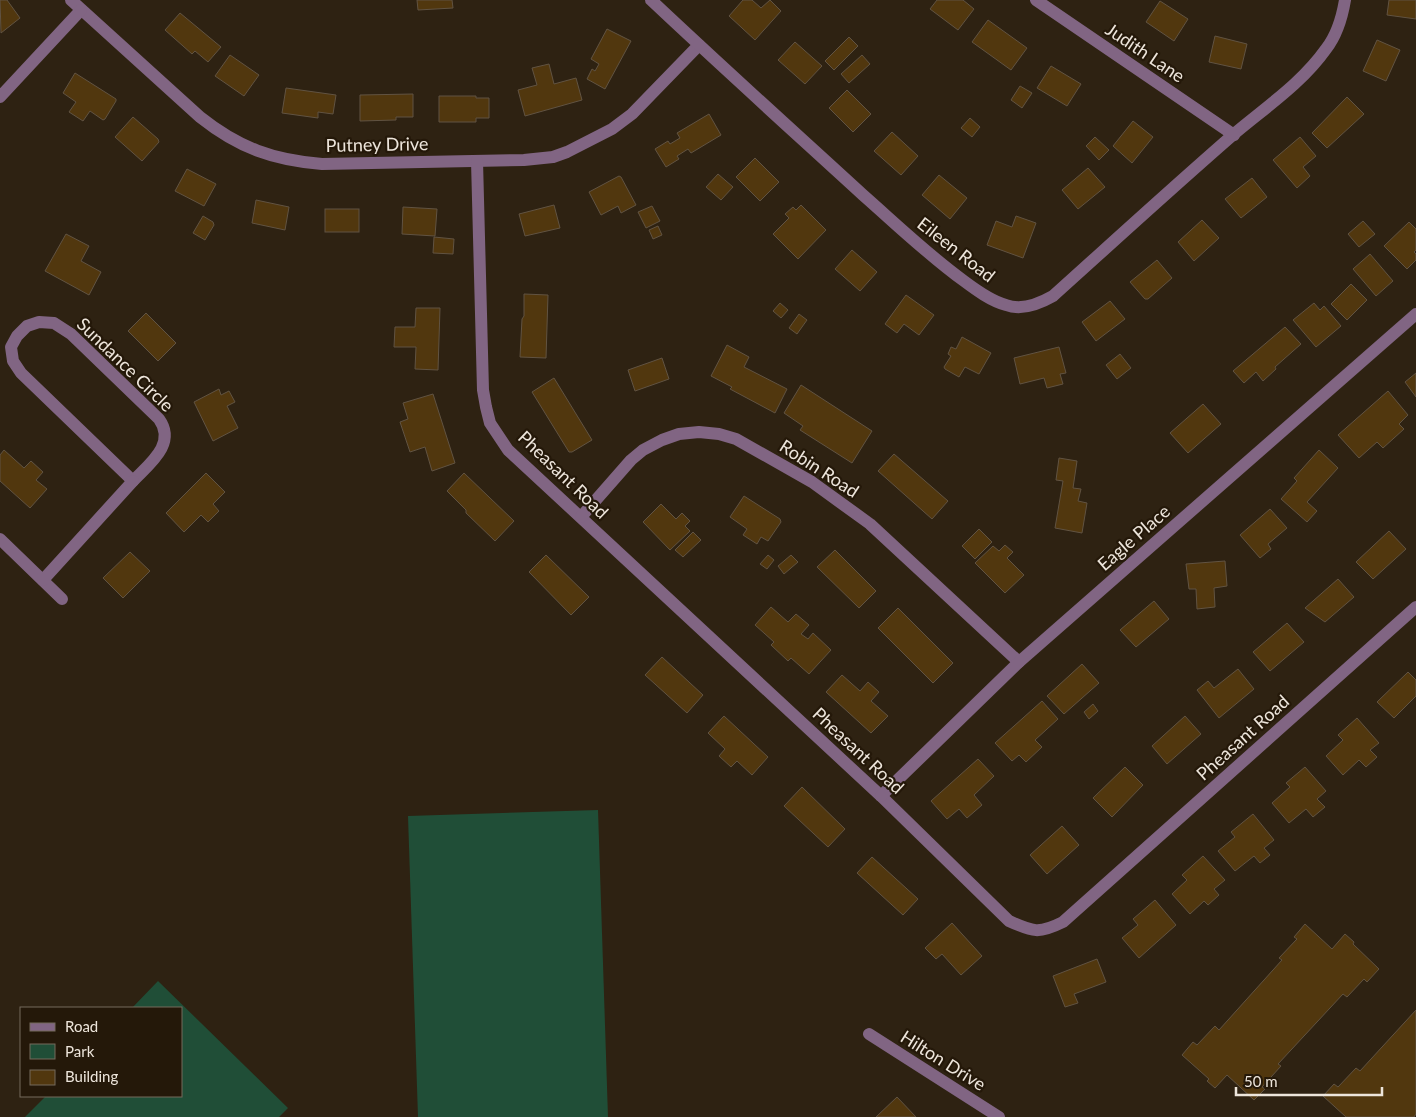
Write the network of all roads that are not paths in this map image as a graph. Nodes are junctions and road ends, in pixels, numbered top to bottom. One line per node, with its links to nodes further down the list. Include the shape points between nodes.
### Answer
1 (71, 0): 5 (street, Putney Drive)
2 (651, 0): 6 (street, Eileen Road)
3 (1036, 0): 8 (street, Judith Lane)
4 (1345, 0): 8 (street, Eileen Road, via 1334,38 1326,50 1296,82)
5 (81, 10): 7 (street); 9 (street, Putney Drive, via 218,132 251,149 286,160 322,164)
6 (698, 45): 8 (street, Eileen Road, via 938,262 1007,306 1025,307 1053,296); 9 (street, Putney Drive, via 632,114 580,147 540,159)
7 (0, 97)
8 (1234, 135)
9 (477, 161): 12 (street, Pheasant Road, via 483,390 490,423 508,450)
10 (1416, 314): 17 (street, Eagle Place)
11 (133, 481): 11 (street, Sundance Circle, via 21,373 13,361 11,347 28,326 39,322 54,323 71,334 164,426 166,440 163,446); 14 (street, Sundance Circle)
12 (581, 517): 17 (street, Robin Road, via 630,460 662,440 699,432 736,438 812,482 870,524); 18 (street, Pheasant Road)
13 (0, 540): 14 (street)
14 (43, 580): 15 (street)
15 (62, 599)
16 (1416, 607): 18 (street, Pheasant Road, via 1063,922 1052,928 1027,930 1009,920)
17 (1019, 662): 18 (street, Eagle Place)
18 (881, 796)
19 (869, 1034): 20 (street, Hilton Drive)
20 (999, 1117)

